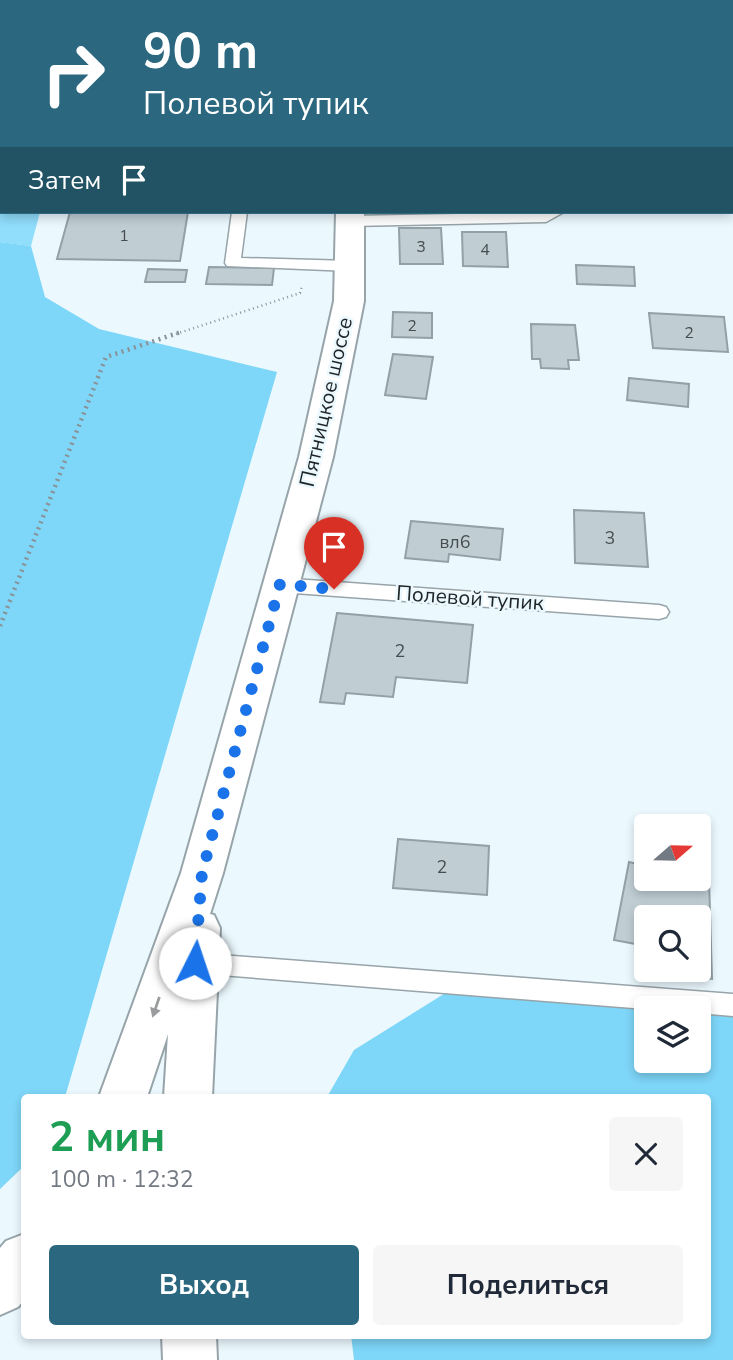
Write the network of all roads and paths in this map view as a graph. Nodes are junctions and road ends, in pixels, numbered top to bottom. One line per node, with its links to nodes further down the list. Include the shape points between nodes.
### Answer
1 (239, 214): 4 (lane, via 233,263)
2 (552, 214): 3 (lane)
3 (351, 216): 5 (main road, Пятницкое шоссе)
4 (309, 265): 5 (lane); 8 (path, via 300,293 106,356)
5 (351, 266): 6 (main road, Пятницкое шоссе, via 349,301 316,457)
6 (280, 584): 7 (lane, Полевой тупик); 9 (main road, Пятницкое шоссе)
7 (659, 612)
8 (0, 626)
9 (202, 873): 10 (main road, Пятницкое шоссе); 12 (main road, Пятницкое шоссе, one-way to 12)
10 (195, 963): 11 (lane); 13 (main road, Пятницкое шоссе)
11 (733, 1005)
12 (124, 1094)
13 (188, 1094)
14 (21, 1263): 15 (main road)
15 (0, 1289)
16 (189, 1339): 17 (main road)
17 (190, 1360)

